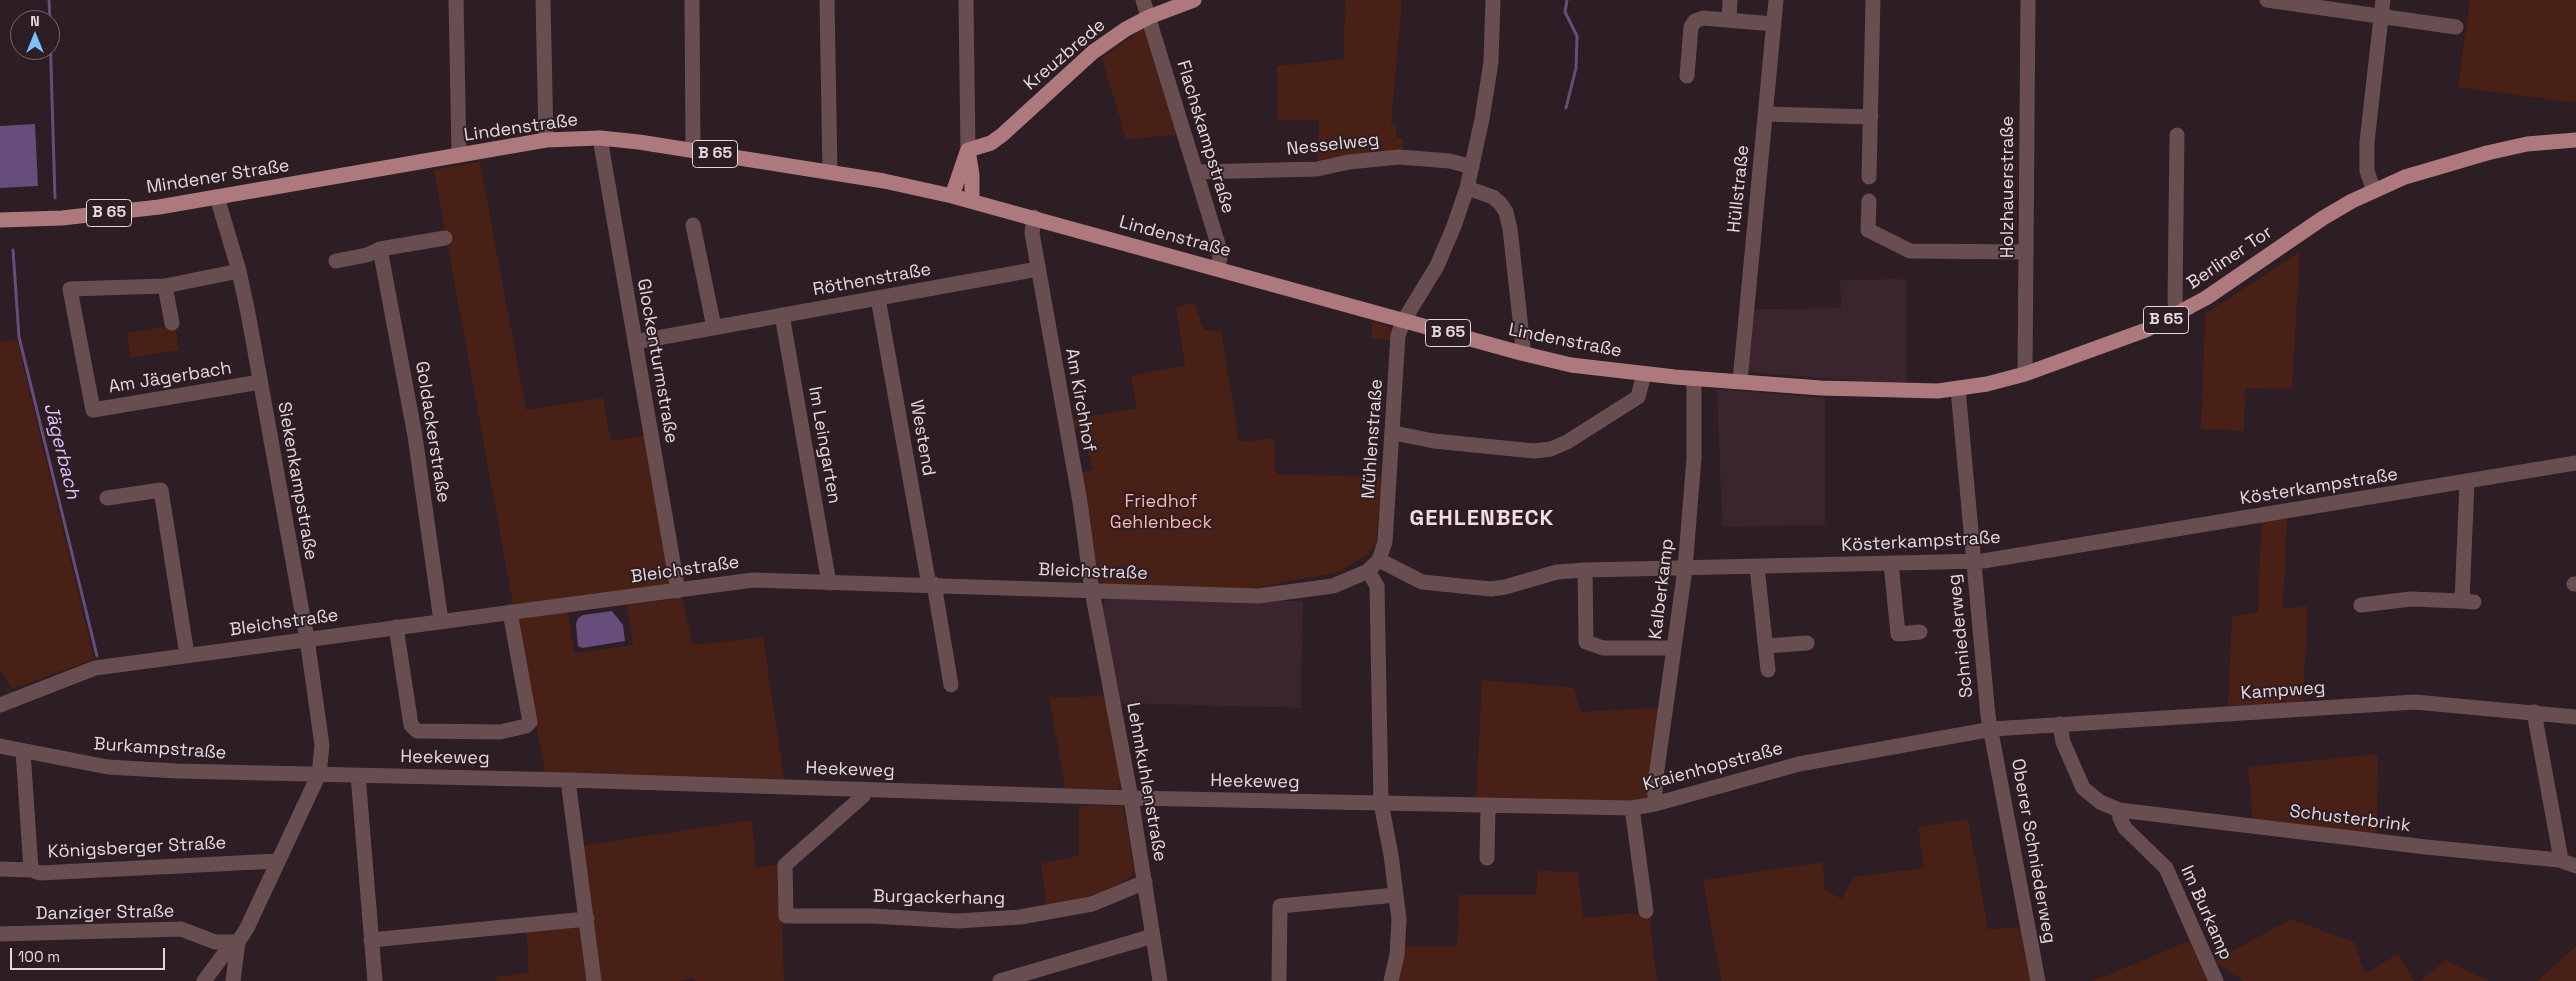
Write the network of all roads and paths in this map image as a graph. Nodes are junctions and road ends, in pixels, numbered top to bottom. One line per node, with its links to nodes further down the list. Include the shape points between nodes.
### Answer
1 (456, 0): 29 (street)
2 (543, 0): 25 (street)
3 (692, 0): 27 (street)
4 (827, 0): 31 (street)
5 (966, 0): 28 (street)
6 (1143, 0): 16 (street, Flachskampstraße)
7 (1194, 0): 16 (main road, Kreuzbrede)
8 (1493, 0): 30 (street, Mühlenstraße, via 1490,62)
9 (1730, 0): 17 (street)
10 (1776, 0): 18 (street, Hüllstraße)
11 (1873, 0): 22 (street)
12 (2028, 0): 46 (street, Holzhauerstraße)
13 (2267, 0): 15 (street)
14 (2384, 0): 15 (street)
15 (2381, 16): 19 (street); 36 (street, via 2367,142 2368,171)
16 (1149, 17): 28 (main road, Kreuzbrede, via 1092,52 1002,135); 32 (street, Flachskampstraße)
17 (1728, 20): 18 (street); 20 (street, via 1702,18 1695,21 1691,27)
18 (1774, 24): 21 (street, Hüllstraße)
19 (2456, 27)
20 (1687, 76)
21 (1766, 114): 22 (street); 63 (street, Hüllstraße)
22 (1871, 117): 34 (street)
23 (2177, 135): 54 (street, via 2175,303)
24 (600, 138): 25 (main road, Lindenstraße / B 65); 27 (main road, Lindenstraße / B 65); 58 (street, Glockenturmstraße)
25 (546, 140): 29 (main road, Lindenstraße / B 65)
26 (2576, 140): 36 (main road, B 65, via 2527,144 2487,153 2405,177)
27 (693, 150): 31 (main road, Lindenstraße / B 65)
28 (968, 150): 37 (main road); 39 (main road)
29 (459, 155): 33 (main road, Lindenstraße / B 65)
30 (1472, 167): 32 (street, Nesselweg, via 1450,161 1399,156 1317,169); 35 (street, Mühlenstraße)
31 (830, 172): 37 (main road, Lindenstraße / B 65)
32 (1197, 172): 48 (street, Flachskampstraße, via 1218,244)
33 (353, 174): 38 (main road, Mindener Straße / B 65)
34 (1869, 177)
35 (1467, 188): 55 (street, Mühlenstraße, via 1437,266); 59 (street, via 1493,197 1506,212 1522,337)
36 (2374, 191): 54 (main road, Berliner Tor / B 65, via 2323,218)
37 (952, 196): 39 (main road, Lindenstraße / B 65)
38 (217, 197): 42 (main road, Mindener Straße / B 65, via 62,218); 50 (street, Siekenkampstraße)
39 (972, 200): 41 (main road, Lindenstraße / B 65)
40 (1869, 201): 46 (street, via 1868,230 1910,251)
41 (1034, 217): 48 (main road, Lindenstraße / B 65); 49 (street, Am Kirchhof, via 1032,233)
42 (0, 220)
43 (693, 225): 57 (street)
44 (445, 238): 45 (street)
45 (380, 249): 47 (street); 83 (street, Goldackerstraße, via 415,436)
46 (2026, 252): 61 (street, Holzhauerstraße)
47 (336, 261)
48 (1218, 268): 55 (main road, Lindenstraße / B 65)
49 (1038, 269): 52 (street, Röthenstraße); 80 (street, Am Kirchhof, via 1080,502)
50 (239, 271): 51 (street, Am Jägerbach); 64 (street, Siekenkampstraße)
51 (165, 286): 56 (street); 64 (street, Am Jägerbach, via 70,289 93,410)
52 (878, 298): 53 (street, Röthenstraße); 78 (street, Westend)
53 (782, 315): 57 (street, Röthenstraße); 77 (street, Im Leingarten)
54 (2178, 315): 61 (main road, Berliner Tor / B 65)
55 (1404, 320): 59 (main road, Lindenstraße / B 65); 67 (street, Mühlenstraße, via 1398,335)
56 (172, 324)
57 (714, 327): 58 (street, Röthenstraße)
58 (635, 342): 79 (street, Glockenturmstraße)
59 (1521, 353): 60 (main road, Lindenstraße / B 65, via 1571,365)
60 (1644, 374): 62 (main road, Lindenstraße / B 65); 67 (street, via 1638,397 1551,449 1534,451 1434,441)
61 (2025, 374): 65 (main road, Berliner Tor / B 65)
62 (1694, 378): 63 (main road, Lindenstraße / B 65); 75 (street, Kalberkamp, via 1694,458)
63 (1740, 381): 66 (main road, Lindenstraße / B 65, via 1911,392)
64 (260, 382): 86 (street, Siekenkampstraße)
65 (1987, 384): 66 (main road, Lindenstraße / B 65)
66 (1958, 389): 71 (street, Schniederweg)
67 (1394, 433): 73 (street, Mühlenstraße, via 1385,542)
68 (2576, 463): 69 (street, Kösterkampstraße)
69 (2467, 483): 71 (street, Kösterkampstraße); 81 (street, via 2468,601 2411,599)
70 (107, 498): 90 (street, via 161,490)
71 (1973, 562): 72 (street, Kösterkampstraße); 97 (street, Schniederweg, via 1988,716)
72 (1891, 563): 74 (street, Kösterkampstraße); 85 (street, via 1898,634)
73 (1373, 565): 76 (street, Kösterkampstraße, via 1422,582 1491,589 1557,572); 80 (street, Bleichstraße, via 1333,586 1258,596); 105 (street, via 1377,586)
74 (1757, 567): 75 (street, Kösterkampstraße); 88 (street)
75 (1686, 569): 76 (street, Kösterkampstraße); 89 (street, Kalberkamp)
76 (1585, 570): 89 (street, via 1586,642 1603,648)
77 (829, 583): 78 (street, Bleichstraße); 79 (street, Bleichstraße, via 754,580)
78 (931, 585): 80 (street, Bleichstraße); 92 (street, Westend)
79 (678, 590): 82 (street, Bleichstraße)
80 (1092, 591): 104 (street, Lehmkuhlenstraße)
81 (2361, 605)
82 (510, 612): 83 (street, Bleichstraße); 84 (street, via 530,722 526,726 500,732 417,731 411,725)
83 (441, 621): 84 (street, Bleichstraße)
84 (396, 627): 86 (street, Bleichstraße)
85 (1920, 632)
86 (308, 639): 90 (street, Bleichstraße); 100 (street, Siekenkampstraße, via 322,745)
87 (1807, 643): 88 (street)
88 (1766, 646): 91 (street)
89 (1674, 648): 106 (street, Kalberkamp)
90 (187, 655): 93 (street, Bleichstraße, via 95,668)
91 (1768, 670)
92 (951, 685)
93 (0, 705)
94 (2534, 712): 95 (street, Kampweg); 96 (street, Kampweg, via 2415,702); 111 (street)
95 (2576, 717)
96 (2060, 724): 97 (street, Kampweg); 109 (street, via 2063,742 2083,788 2100,802)
97 (1992, 728): 106 (street, Kraienhopstraße, via 1799,764); 133 (street, Oberer Schniederweg)
98 (0, 746): 99 (street, Burkampstraße)
99 (23, 751): 100 (street, Burkampstraße, via 108,767); 115 (street)
100 (319, 774): 101 (street, Heekeweg); 112 (street, Siekenkampstraße)
101 (358, 775): 102 (street, Heekeweg); 122 (street)
102 (568, 780): 103 (street, Heekeweg); 119 (street)
103 (863, 789): 104 (street, Heekeweg); 116 (street, Burgackerhang, via 863,796 785,865 786,916 958,921 1020,917 1092,904)
104 (1131, 798): 105 (street, Heekeweg); 116 (street, Lehmkuhlenstraße)
105 (1381, 803): 107 (street, Kraienhopstraße); 117 (street)
106 (1655, 804): 108 (street, Kraienhopstraße)
107 (1488, 806): 108 (street, Kraienhopstraße); 110 (street)
108 (1632, 808): 118 (street)
109 (2119, 810): 111 (street, Schusterbrink); 124 (street, Im Burkamp, via 2125,828 2166,868)
110 (1487, 858)
111 (2559, 860): 113 (street, Schusterbrink)
112 (277, 861): 115 (street, Königsberger Straße, via 40,873); 123 (street, Siekenkampstraße, via 248,928)
113 (2576, 866)
114 (0, 869): 115 (street, Königsberger Straße)
115 (32, 870)
116 (1145, 882): 121 (street, Lehmkuhlenstraße)
117 (1396, 895): 131 (street, via 1280,906); 132 (street, via 1399,919 1397,955)
118 (1646, 911)
119 (587, 919): 122 (street); 128 (street)
120 (0, 934): 123 (street, Danziger Straße, via 181,929 215,942)
121 (1153, 936): 129 (street); 130 (street, Lehmkuhlenstraße)
122 (371, 940): 127 (street)
123 (238, 942): 125 (street, via 224,954); 126 (street)
124 (2219, 980)
125 (204, 981)
126 (233, 981)
127 (374, 981)
128 (594, 981)
129 (1000, 981)
130 (1160, 981)
131 (1279, 981)
132 (1391, 981)
133 (2038, 981)

